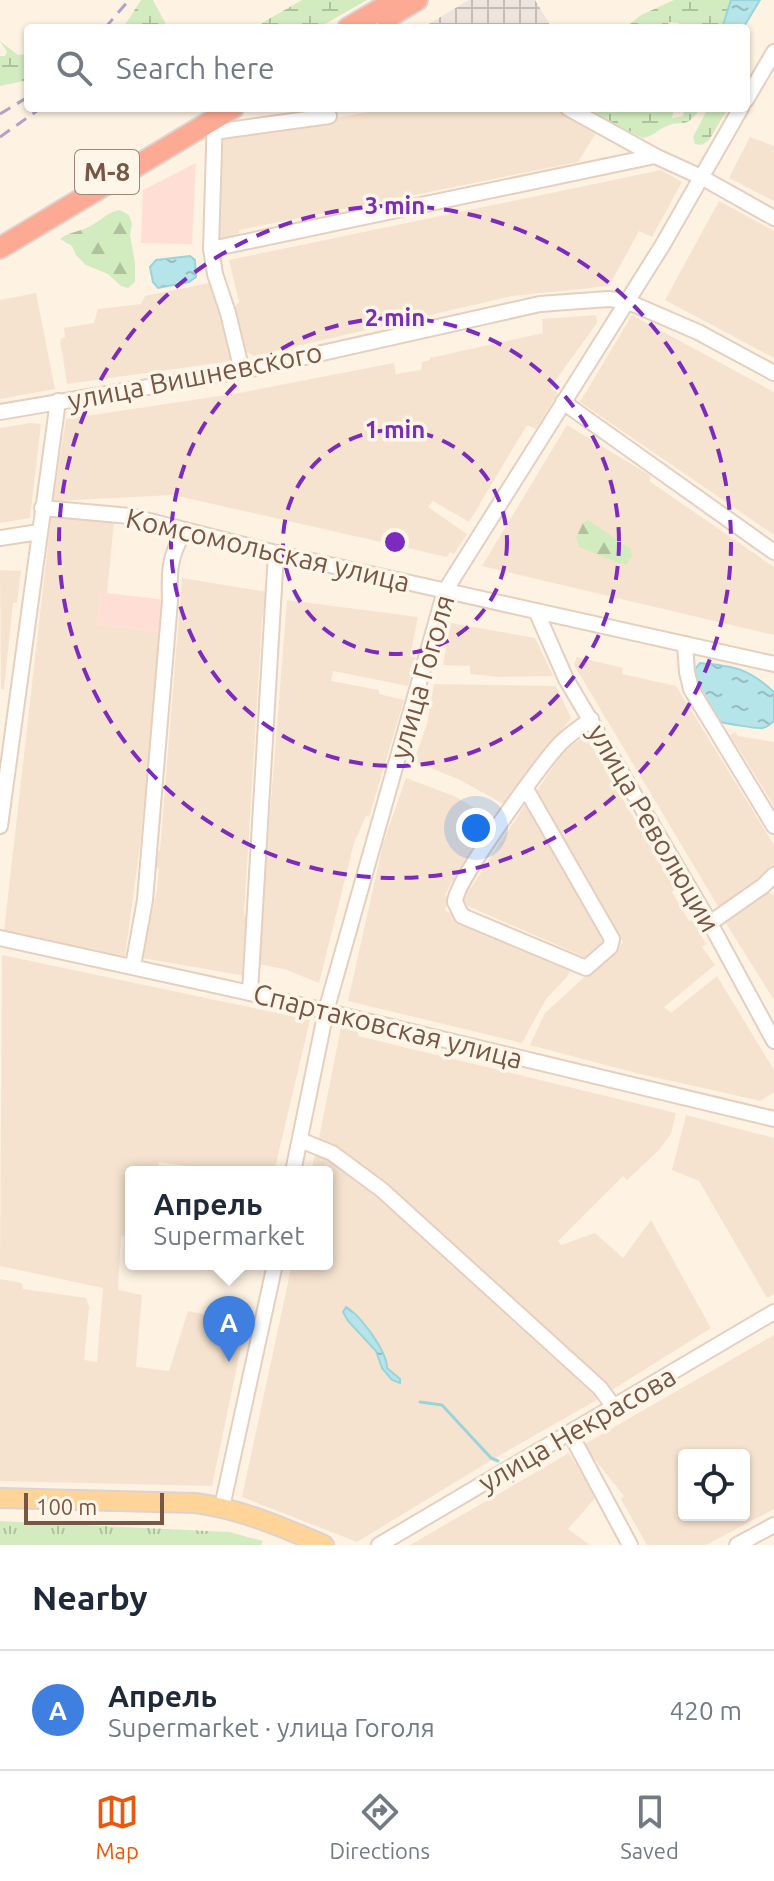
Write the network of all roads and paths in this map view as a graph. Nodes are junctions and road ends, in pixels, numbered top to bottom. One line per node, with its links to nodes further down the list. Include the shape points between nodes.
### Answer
1 (396, 0): 3 (highway)
2 (417, 0): 4 (highway)
3 (355, 24)
4 (377, 24)
5 (774, 52): 6 (street)
6 (750, 93)
7 (575, 112): 11 (street)
8 (739, 112): 12 (street, улица Гоголя)
9 (329, 116): 10 (street)
10 (214, 117): 14 (highway, М-8); 15 (highway, М-8); 16 (street)
11 (655, 156): 12 (street); 16 (street)
12 (701, 177): 13 (street); 17 (street, улица Гоголя)
13 (774, 218)
14 (0, 235)
15 (0, 248)
16 (211, 249): 18 (street)
17 (626, 301): 18 (street, улица Вишневского, via 540,304); 19 (street); 21 (street, улица Гоголя)
18 (242, 371): 20 (street, улица Вишневского)
19 (774, 373)
20 (58, 401): 22 (street, улица Вишневского); 23 (street)
21 (563, 402): 27 (street); 29 (street, улица Гоголя)
22 (0, 412)
23 (42, 508): 24 (street, Комсомольская улица, via 130,516); 25 (street)
24 (184, 531): 28 (street, Комсомольская улица); 40 (street, via 169,569 145,900)
25 (39, 532): 26 (street); 35 (street)
26 (0, 538)
27 (774, 552)
28 (276, 553): 29 (street, Комсомольская улица); 41 (street)
29 (445, 591): 30 (street, Комсомольская улица); 42 (street, улица Гоголя)
30 (537, 613): 31 (street, Комсомольская улица); 33 (street, улица Революции)
31 (685, 644): 32 (street, Комсомольская улица); 36 (street, via 691,689)
32 (774, 664)
33 (591, 719): 34 (street, via 559,745); 38 (street, улица Революции)
34 (526, 789): 34 (street, via 612,939 586,968 457,910 458,887)
35 (0, 826)
36 (774, 826)
37 (774, 875): 38 (street)
38 (710, 923): 43 (street, улица Революции)
39 (0, 938): 40 (street, Спартаковская улица)
40 (133, 966): 41 (street, Спартаковская улица)
41 (250, 993): 42 (street, Спартаковская улица)
42 (326, 1011): 44 (street, Спартаковская улица); 45 (street, улица Гоголя)
43 (774, 1041)
44 (774, 1119)
45 (300, 1140): 46 (street, улица Гоголя); 49 (street, via 332,1153 382,1190 600,1388)
46 (294, 1166)
47 (274, 1270): 52 (street)
48 (774, 1312): 49 (street, улица Некрасова)
49 (614, 1407): 50 (street, улица Некрасова)
50 (570, 1433): 55 (street, улица Некрасова); 56 (street)
51 (0, 1498): 52 (main road)
52 (222, 1507): 54 (main road)
53 (774, 1525): 57 (street)
54 (324, 1545)
55 (379, 1545)
56 (630, 1545)
57 (737, 1545)

